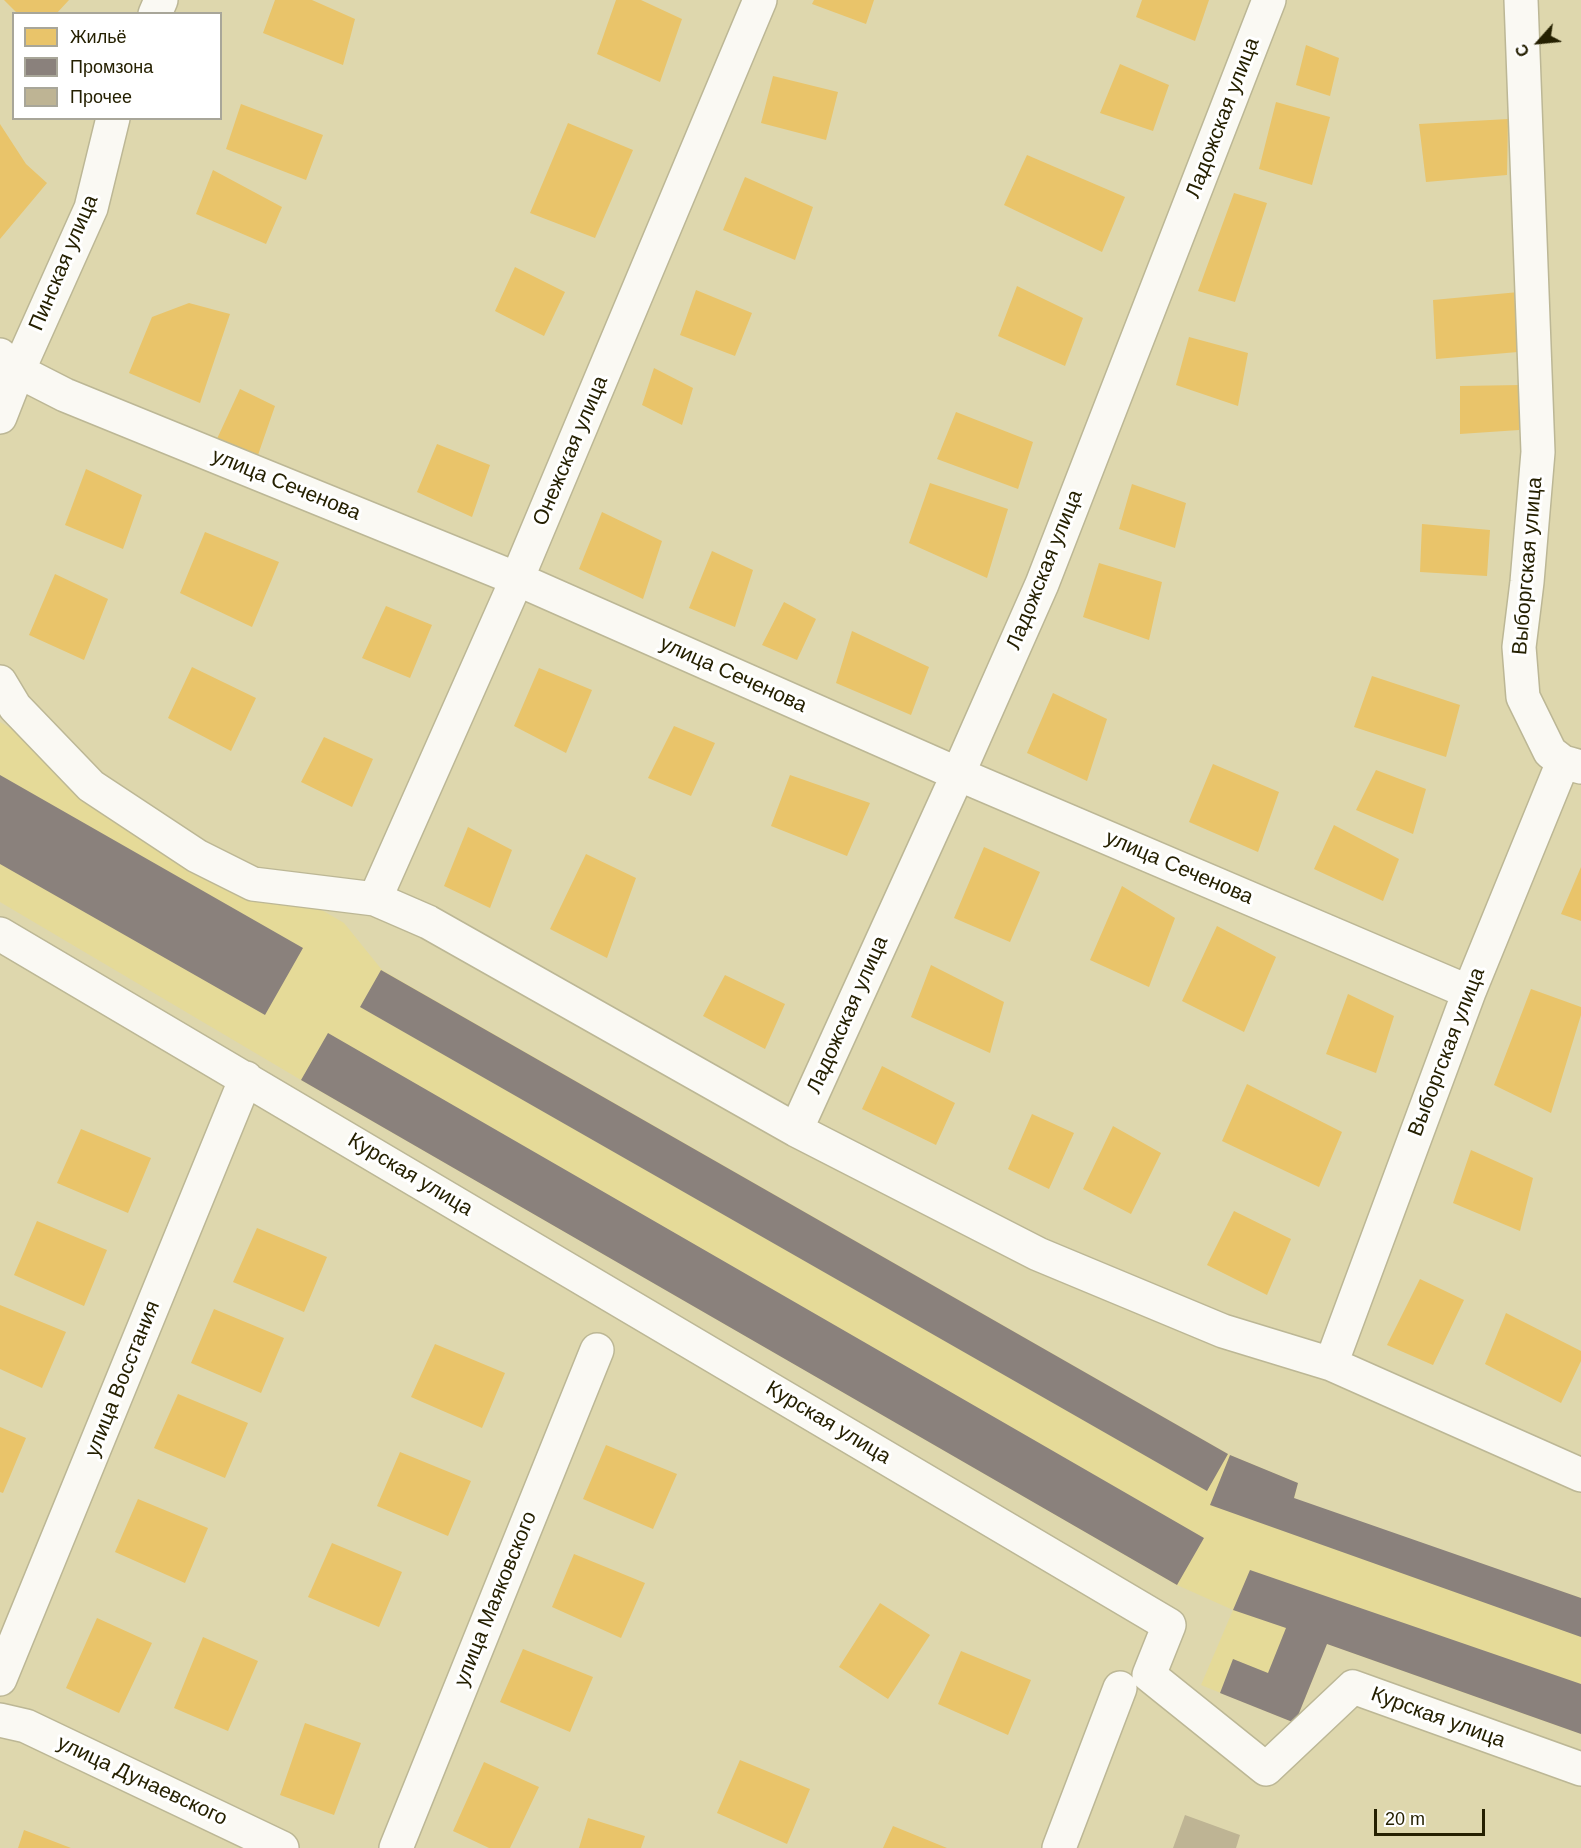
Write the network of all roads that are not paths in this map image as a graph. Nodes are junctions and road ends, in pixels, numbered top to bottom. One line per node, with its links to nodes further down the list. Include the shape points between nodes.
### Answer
1 (760, 0): 7 (street, Онежская улица)
2 (1269, 0): 10 (street, Ладожская улица, via 1042,584)
3 (1521, 0): 9 (street, Выборгская улица, via 1538,452 1519,647 1523,697 1550,752)
4 (113, 120): 5 (street, Пинская улица, via 91,208)
5 (9, 363): 6 (street, Пинская улица); 7 (street, улица Сеченова, via 65,394)
6 (0, 417)
7 (516, 579): 10 (street, улица Сеченова); 11 (street, Онежская улица)
8 (0, 682): 11 (street, via 15,706 91,786 197,856 253,884)
9 (1572, 764): 13 (street, Выборгская улица)
10 (958, 774): 13 (street, улица Сеченова); 15 (street, Ладожская улица)
11 (375, 899): 15 (street, via 428,922)
12 (0, 933): 14 (street, Курская улица)
13 (1468, 992): 17 (street, Выборгская улица)
14 (246, 1078): 19 (street, улица Восстания); 22 (street, Курская улица, via 1169,1625 1149,1675 1266,1769 1353,1687)
15 (796, 1130): 17 (street, via 1038,1254 1223,1331)
16 (597, 1350): 24 (street, улица Маяковского)
17 (1331, 1364): 18 (street)
18 (1581, 1475)
19 (0, 1680)
20 (1120, 1688): 25 (street)
21 (0, 1720): 23 (street, улица Дунаевского, via 26,1726)
22 (1581, 1769)
23 (282, 1848)
24 (396, 1848)
25 (1059, 1848)

